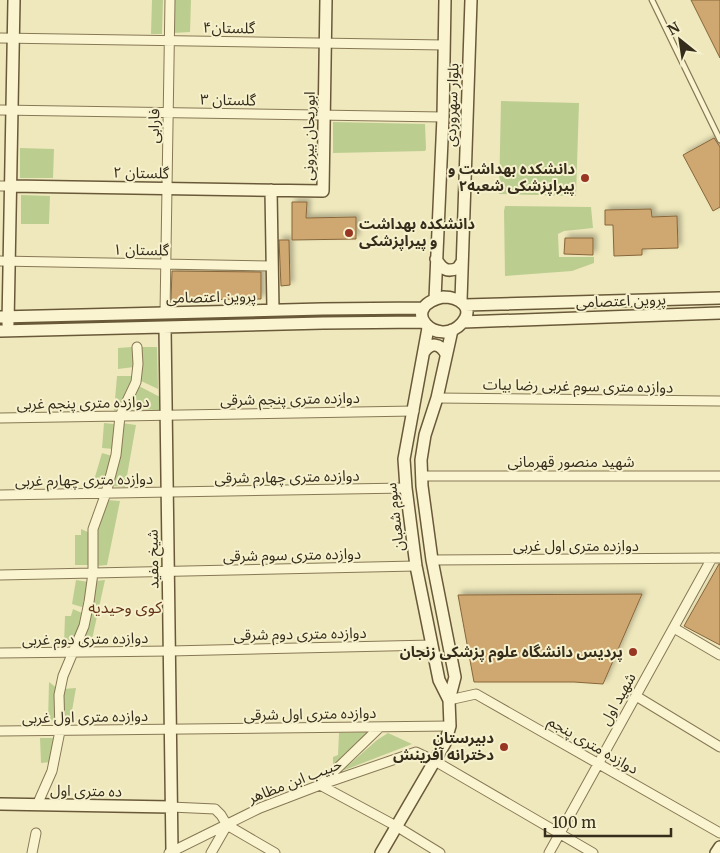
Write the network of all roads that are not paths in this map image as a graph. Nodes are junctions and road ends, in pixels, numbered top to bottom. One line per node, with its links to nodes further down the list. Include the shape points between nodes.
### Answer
1 (14, 0): 8 (main road)
2 (170, 0): 9 (street, فارابی)
3 (326, 0): 10 (main road, ابوریحان بیرونی)
4 (445, 0): 11 (main road, بلوار سهروردی)
5 (471, 0): 22 (main road, بلوار سهروردی)
6 (652, 0): 16 (lane)
7 (0, 38): 8 (street, گلستان۴)
8 (13, 38): 9 (street, گلستان۴); 12 (main road)
9 (169, 40): 10 (street, گلستان۴); 13 (street, فارابی)
10 (325, 43): 11 (street, گلستان۴); 14 (main road, ابوریحان بیرونی)
11 (444, 45): 15 (main road, بلوار سهروردی)
12 (6, 110): 13 (street, گلستان ۳); 17 (main road)
13 (168, 113): 14 (street, گلستان ۳); 18 (street, فارابی)
14 (324, 115): 15 (street, گلستان ۳); 19 (main road, ابوریحان بیرونی, via 322,191)
15 (443, 117): 20 (main road, بلوار سهروردی)
16 (720, 140)
17 (5, 186): 18 (main road, گلستان ۲); 21 (main road)
18 (167, 189): 19 (main road, گلستان ۲); 23 (street, فارابی)
19 (271, 190): 24 (main road)
20 (436, 259): 22 (main road, via 447,270 458,268); 26 (main road, بلوار سهروردی)
21 (4, 261): 23 (street, گلستان ۱); 32 (main road)
22 (462, 262): 27 (main road, بلوار سهروردی)
23 (166, 264): 24 (street, گلستان ۱); 30 (street, فارابی)
24 (272, 266): 29 (main road)
25 (720, 298): 27 (main road, پروین اعتصامی)
26 (434, 299): 27 (main road, via 449,297); 28 (main road)
27 (463, 303): 33 (main road, via 466,311)
28 (423, 308): 29 (main road, پروین اعتصامی); 34 (main road)
29 (273, 310): 30 (main road, پروین اعتصامی)
30 (165, 313): 32 (main road, پروین اعتصامی)
31 (720, 313): 33 (main road, پروین اعتصامی)
32 (4, 317): 37 (main road)
33 (463, 322): 36 (main road)
34 (426, 325): 35 (main road, پروین اعتصامی); 36 (main road, via 434,331); 39 (main road, سوم شعبان)
35 (166, 327): 37 (main road, پروین اعتصامی); 44 (main road, شیخ مفید)
36 (452, 330): 40 (main road, سوم شعبان)
37 (4, 331)
38 (137, 347): 45 (street, via 136,382)
39 (424, 352): 40 (main road, via 435,345); 43 (main road, سوم شعبان)
40 (446, 354): 41 (main road, سوم شعبان)
41 (437, 398): 42 (street, دوازده متری سوم غربی رضا بیات); 47 (main road, سوم شعبان, via 425,434)
42 (720, 401)
43 (414, 411): 44 (street, دوازده متری پنجم شرقی); 49 (main road, سوم شعبان, via 404,459)
44 (167, 415): 45 (street, دوازده متری پنجم غربی); 50 (main road, شیخ مفید)
45 (120, 416): 46 (street, دوازده متری پنجم غربی); 52 (street, via 116,455)
46 (0, 418)
47 (422, 476): 48 (street, شهید منصور قهرمانی); 54 (main road, سوم شعبان)
48 (720, 476)
49 (406, 488): 50 (street, دوازده متری چهارم شرقی); 55 (main road, سوم شعبان)
50 (168, 493): 52 (street, دوازده متری چهارم غربی); 56 (main road, شیخ مفید)
51 (0, 494): 52 (street, دوازده متری چهارم غربی)
52 (106, 494): 57 (street, via 93,530)
53 (716, 558): 54 (street, دوازده متری اول غربی); 59 (street, شهید اول)
54 (432, 560): 66 (main road, سوم شعبان, via 455,677)
55 (416, 566): 56 (street, دوازده متری سوم شرقی); 60 (main road, سوم شعبان)
56 (169, 572): 57 (street, دوازده متری سوم شرقی); 62 (main road, شیخ مفید)
57 (93, 574): 58 (street, دوازده متری سوم شرقی); 61 (street, via 84,626)
58 (0, 575)
59 (674, 628): 64 (street); 65 (street, شهید اول)
60 (432, 645): 62 (street, دوازده متری دوم شرقی); 66 (main road, سوم شعبان, via 439,680)
61 (72, 652): 62 (street, دوازده متری دوم غربی); 63 (street, دوازده متری دوم غربی); 70 (street, via 59,695)
62 (170, 652): 69 (main road, شیخ مفید)
63 (0, 654)
64 (720, 655)
65 (636, 696): 72 (street); 74 (street, شهید اول)
66 (449, 700): 67 (main road, سوم شعبان); 74 (street, دوازده متری پنجم, via 476,694)
67 (450, 726): 68 (street, دوازده متری اول شرقی); 73 (main road, سوم شعبان)
68 (380, 727): 69 (street, دوازده متری اول شرقی); 75 (street)
69 (170, 729): 70 (street, دوازده متری اول غربی); 78 (main road, شیخ مفید)
70 (60, 730): 71 (street, دوازده متری اول غربی); 77 (street, via 52,771)
71 (0, 731)
72 (720, 747)
73 (435, 761): 75 (street, حبیب ابن مظاهر, via 416,752); 80 (main road, سوم شعبان); 83 (street, حبیب ابن مظاهر)
74 (598, 764): 82 (street, دوازده متری پنجم); 83 (street, شهید اول)
75 (320, 785): 79 (street, حبیب ابن مظاهر, via 260,808); 80 (street)
76 (0, 804): 77 (main road, ده متری اول)
77 (37, 805): 78 (main road, ده متری اول)
78 (172, 807): 79 (street, via 215,809); 86 (main road, شیخ مفید)
79 (227, 825): 86 (street, حبیب ابن مظاهر); 87 (street); 88 (street)
80 (396, 826): 89 (main road, سوم شعبان); 90 (street)
81 (36, 833): 85 (street)
82 (720, 833)
83 (560, 834): 91 (street, شهید اول); 92 (street, حبیب ابن مظاهر)
84 (720, 847): 93 (main road)
85 (32, 852)
86 (171, 852)
87 (211, 853)
88 (275, 853)
89 (381, 853)
90 (440, 853)
91 (549, 853)
92 (593, 853)
93 (716, 853)

